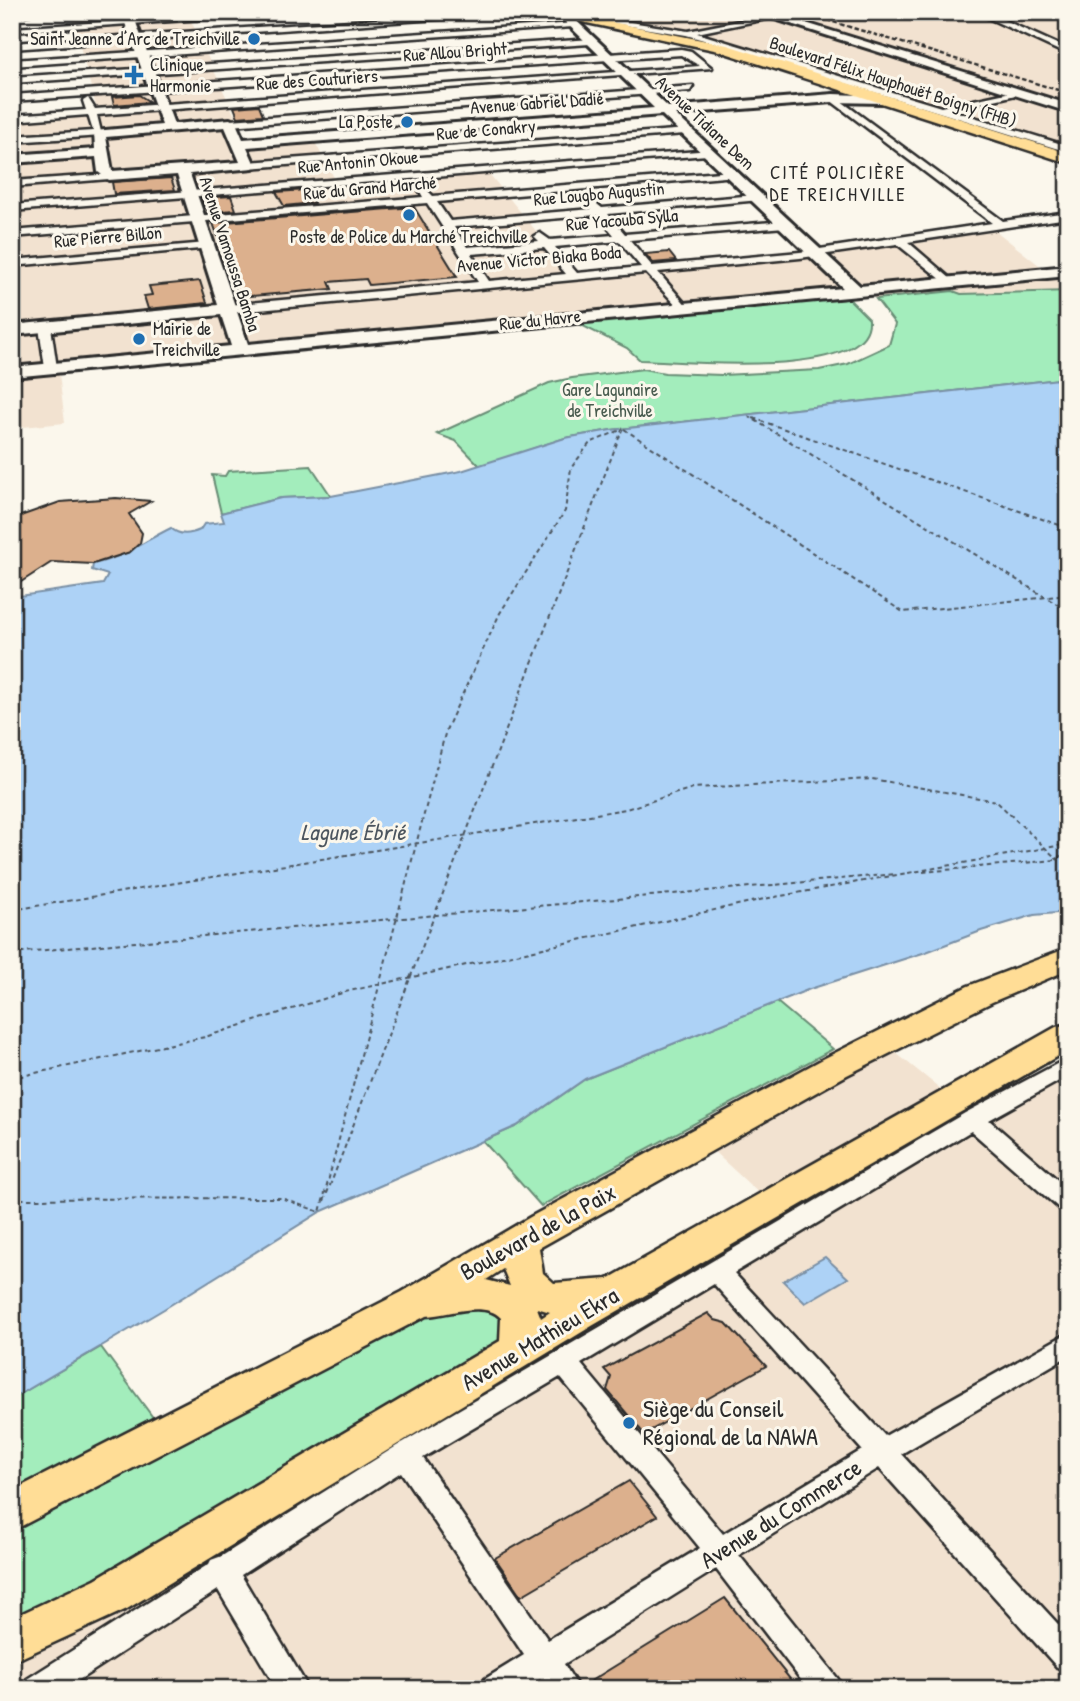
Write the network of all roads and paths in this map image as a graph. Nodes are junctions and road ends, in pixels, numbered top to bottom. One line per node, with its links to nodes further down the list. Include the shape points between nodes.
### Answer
1 (40, 12): 7 (street)
2 (67, 12): 15 (street)
3 (301, 12): 9 (street)
4 (310, 12): 14 (street)
5 (758, 12): 11 (street)
6 (979, 12): 28 (street)
7 (12, 14)
8 (526, 14): 10 (street); 12 (main road, Boulevard Félix Houphouët Boigny (FHB))
9 (187, 16): 13 (street); 19 (street)
10 (436, 16): 14 (street); 17 (street)
11 (771, 16): 18 (street); 46 (street)
12 (567, 17): 17 (street); 18 (street, Boulevard Félix Houphouët Boigny (FHB)); 21 (main road, Boulevard Félix Houphouët Boigny (FHB)); 22 (street, Avenue Tidiane Dem); 49 (main road, Boulevard Félix Houphouët Boigny (FHB), via 722,48)
13 (128, 18): 15 (street); 20 (street)
14 (319, 26): 19 (street); 24 (street)
15 (68, 27): 16 (street); 23 (street)
16 (12, 30)
17 (450, 33): 24 (street); 26 (street)
18 (687, 33): 21 (street, Boulevard Félix Houphouët Boigny (FHB))
19 (197, 34): 20 (street); 27 (street)
20 (135, 38): 23 (street); 29 (street)
21 (705, 39): 56 (street, Boulevard Félix Houphouët Boigny (FHB)); 75 (main road, Boulevard Félix Houphouët Boigny (FHB))
22 (590, 41): 26 (street); 32 (street, Avenue Tidiane Dem)
23 (73, 42): 25 (street); 30 (street)
24 (329, 42): 27 (street); 31 (street)
25 (12, 46)
26 (464, 49): 31 (street); 34 (street)
27 (204, 50): 29 (street); 35 (street)
28 (1068, 52)
29 (141, 55): 30 (street); 36 (street)
30 (78, 58): 33 (street); 38 (street)
31 (338, 58): 35 (street); 39 (street)
32 (607, 58): 34 (street, Rue Allou Bright); 37 (street, Avenue Tidiane Dem); 37 (street, Rue Allou Bright, via 685,52 708,68)
33 (12, 63)
34 (478, 66): 39 (street, Rue Allou Bright); 41 (street)
35 (212, 67): 36 (street); 42 (street)
36 (148, 71): 38 (street); 43 (street)
37 (624, 74): 41 (street, Rue des Couturiers); 45 (street, Avenue Tidiane Dem)
38 (82, 75): 40 (street); 47 (street)
39 (349, 75): 42 (street, Rue Allou Bright); 48 (street)
40 (12, 80)
41 (492, 83): 48 (street, Rue des Couturiers); 52 (street)
42 (219, 84): 43 (street, Rue Allou Bright); 53 (street)
43 (154, 89): 47 (street, Rue Allou Bright); 54 (street)
44 (690, 89): 45 (street)
45 (643, 92): 50 (street); 58 (street, Avenue Tidiane Dem)
46 (1017, 92): 55 (street); 56 (street)
47 (85, 93): 51 (street, Rue Allou Bright); 59 (street)
48 (362, 93): 53 (street, Rue des Couturiers); 57 (street)
49 (838, 94): 58 (street, Avenue Gabriel Dadié); 75 (main road, Boulevard Félix Houphouët Boigny (FHB), via 882,99); 103 (street)
50 (573, 97): 52 (street); 60 (street)
51 (12, 98)
52 (508, 102): 57 (street)
53 (226, 103): 54 (street, Rue des Couturiers); 63 (street)
54 (160, 107): 59 (street, Rue des Couturiers); 65 (street)
55 (1068, 108)
56 (942, 109): 75 (street, Boulevard Félix Houphouët Boigny (FHB))
57 (374, 111): 63 (street); 67 (street)
58 (664, 111): 60 (street, Avenue Gabriel Dadié); 66 (street, Avenue Tidiane Dem)
59 (91, 112): 61 (street, Rue des Couturiers); 68 (street)
60 (590, 116): 62 (street, Avenue Gabriel Dadié)
61 (15, 118): 69 (street)
62 (523, 121): 64 (street, Avenue Gabriel Dadié); 70 (street)
63 (233, 123): 65 (street); 71 (street)
64 (457, 126): 67 (street, Avenue Gabriel Dadié); 72 (street)
65 (169, 127): 68 (street)
66 (685, 131): 70 (street, Rue de Conakry); 74 (street, Avenue Tidiane Dem)
67 (388, 132): 71 (street, Avenue Gabriel Dadié); 76 (street)
68 (99, 134): 69 (street); 73 (street)
69 (17, 139): 77 (street)
70 (540, 142): 72 (street, Rue de Conakry); 79 (street)
71 (241, 143): 80 (street)
72 (470, 147): 76 (street, Rue de Conakry)
73 (102, 152): 77 (street); 84 (street)
74 (707, 152): 79 (street, Rue Antonin Okoue); 83 (street, Avenue Tidiane Dem)
75 (1066, 152)
76 (399, 153): 78 (street, Rue de Conakry); 82 (street)
77 (18, 159)
78 (325, 159): 80 (street, Rue de Conakry); 85 (street)
79 (558, 163): 82 (street, Rue Antonin Okoue); 88 (street)
80 (254, 164): 81 (street); 87 (street)
81 (182, 170): 84 (street); 90 (street, Avenue Vamoussa Bamba)
82 (415, 174): 85 (street, Rue Antonin Okoue); 93 (street)
83 (732, 174): 88 (street, Rue du Grand Marché); 91 (street, Avenue Tidiane Dem)
84 (106, 176): 86 (street); 92 (street)
85 (339, 181): 87 (street, Rue Antonin Okoue); 94 (street)
86 (12, 184)
87 (269, 187): 90 (street, Rue Antonin Okoue); 97 (street)
88 (578, 187): 89 (street, Rue du Grand Marché); 96 (street)
89 (506, 193): 93 (street, Rue du Grand Marché); 99 (street)
90 (189, 194): 92 (street, Rue Antonin Okoue); 100 (street, Avenue Vamoussa Bamba)
91 (756, 198): 96 (street, Rue Lougbo Augustin); 101 (street, Avenue Tidiane Dem)
92 (110, 200): 95 (street, Rue Antonin Okoue); 106 (street)
93 (429, 200): 94 (street, Rue du Grand Marché); 102 (street)
94 (352, 207): 97 (street, Rue du Grand Marché)
95 (12, 208)
96 (600, 212): 99 (street, Rue Lougbo Augustin); 105 (street)
97 (285, 213): 100 (street, Rue du Grand Marché)
98 (1068, 215): 103 (street, Avenue Victor Biaka Boda)
99 (527, 217): 102 (street, Rue Lougbo Augustin); 108 (street)
100 (198, 220): 106 (street, Rue du Grand Marché); 109 (street, Avenue Vamoussa Bamba)
101 (785, 224): 105 (street, Rue Yacouba Sylla); 111 (street, Avenue Tidiane Dem)
102 (445, 225): 110 (street)
103 (1001, 225): 107 (street, Avenue Victor Biaka Boda)
104 (12, 234): 106 (street, Rue du Grand Marché)
105 (623, 237): 108 (street, Rue Yacouba Sylla); 113 (street)
106 (125, 239): 109 (street, Rue Pierre Billon); 112 (street, Rue Pierre Billon)
107 (900, 241): 111 (street, Avenue Victor Biaka Boda); 116 (street)
108 (547, 244): 110 (street, Rue Yacouba Sylla); 115 (street)
109 (207, 246): 120 (street, Avenue Vamoussa Bamba)
110 (463, 251): 117 (street)
111 (817, 253): 113 (street, Avenue Victor Biaka Boda); 118 (street, Avenue Tidiane Dem)
112 (12, 263)
113 (650, 268): 115 (street, Avenue Victor Biaka Boda); 119 (street)
114 (1068, 271): 116 (street, Rue du Havre)
115 (573, 275): 117 (street, Avenue Victor Biaka Boda)
116 (947, 281): 118 (street, Rue du Havre)
117 (485, 284): 120 (street, Avenue Victor Biaka Boda)
118 (855, 290): 119 (street, Rue du Havre)
119 (682, 307): 123 (street, Rue du Havre)
120 (228, 309): 121 (street, Avenue Victor Biaka Boda); 123 (street, Avenue Vamoussa Bamba)
121 (44, 327): 122 (street, Avenue Victor Biaka Boda); 124 (street)
122 (12, 330)
123 (241, 349): 124 (street, Rue du Havre)
124 (51, 368): 125 (street, Rue du Havre)
125 (12, 372)
126 (1068, 958): 133 (main road, Boulevard de la Paix, via 980,994 835,1067)
127 (1068, 1035): 129 (main road, Avenue Mathieu Ekra)
128 (1068, 1066): 129 (street)
129 (993, 1092): 130 (street); 132 (main road, Avenue Mathieu Ekra)
130 (973, 1119): 131 (street); 132 (street)
131 (1068, 1203)
132 (773, 1220): 134 (street); 135 (main road, Avenue Mathieu Ekra)
133 (520, 1241): 135 (main road, via 523,1275 527,1286 537,1292 562,1299); 136 (main road, Boulevard de la Paix)
134 (717, 1271): 139 (street); 140 (street)
135 (627, 1287): 138 (main road, Avenue Mathieu Ekra)
136 (416, 1303): 138 (main road, via 475,1294 499,1297 519,1311 523,1325); 142 (main road, Boulevard de la Paix)
137 (1068, 1343): 140 (street, Avenue du Commerce)
138 (517, 1352): 145 (main road, Avenue Mathieu Ekra)
139 (564, 1363): 141 (street); 143 (street)
140 (880, 1453): 143 (street, Avenue du Commerce); 147 (street)
141 (405, 1455): 144 (street); 148 (street)
142 (12, 1512)
143 (720, 1552): 148 (street, Avenue du Commerce); 154 (street)
144 (221, 1569): 150 (street); 151 (street)
145 (111, 1594): 146 (main road, Avenue Mathieu Ekra); 149 (main road)
146 (12, 1641)
147 (1068, 1657)
148 (544, 1660): 152 (street, Avenue du Commerce); 153 (street)
149 (12, 1661)
150 (38, 1689)
151 (294, 1689)
152 (496, 1689)
153 (564, 1689)
154 (827, 1689)

